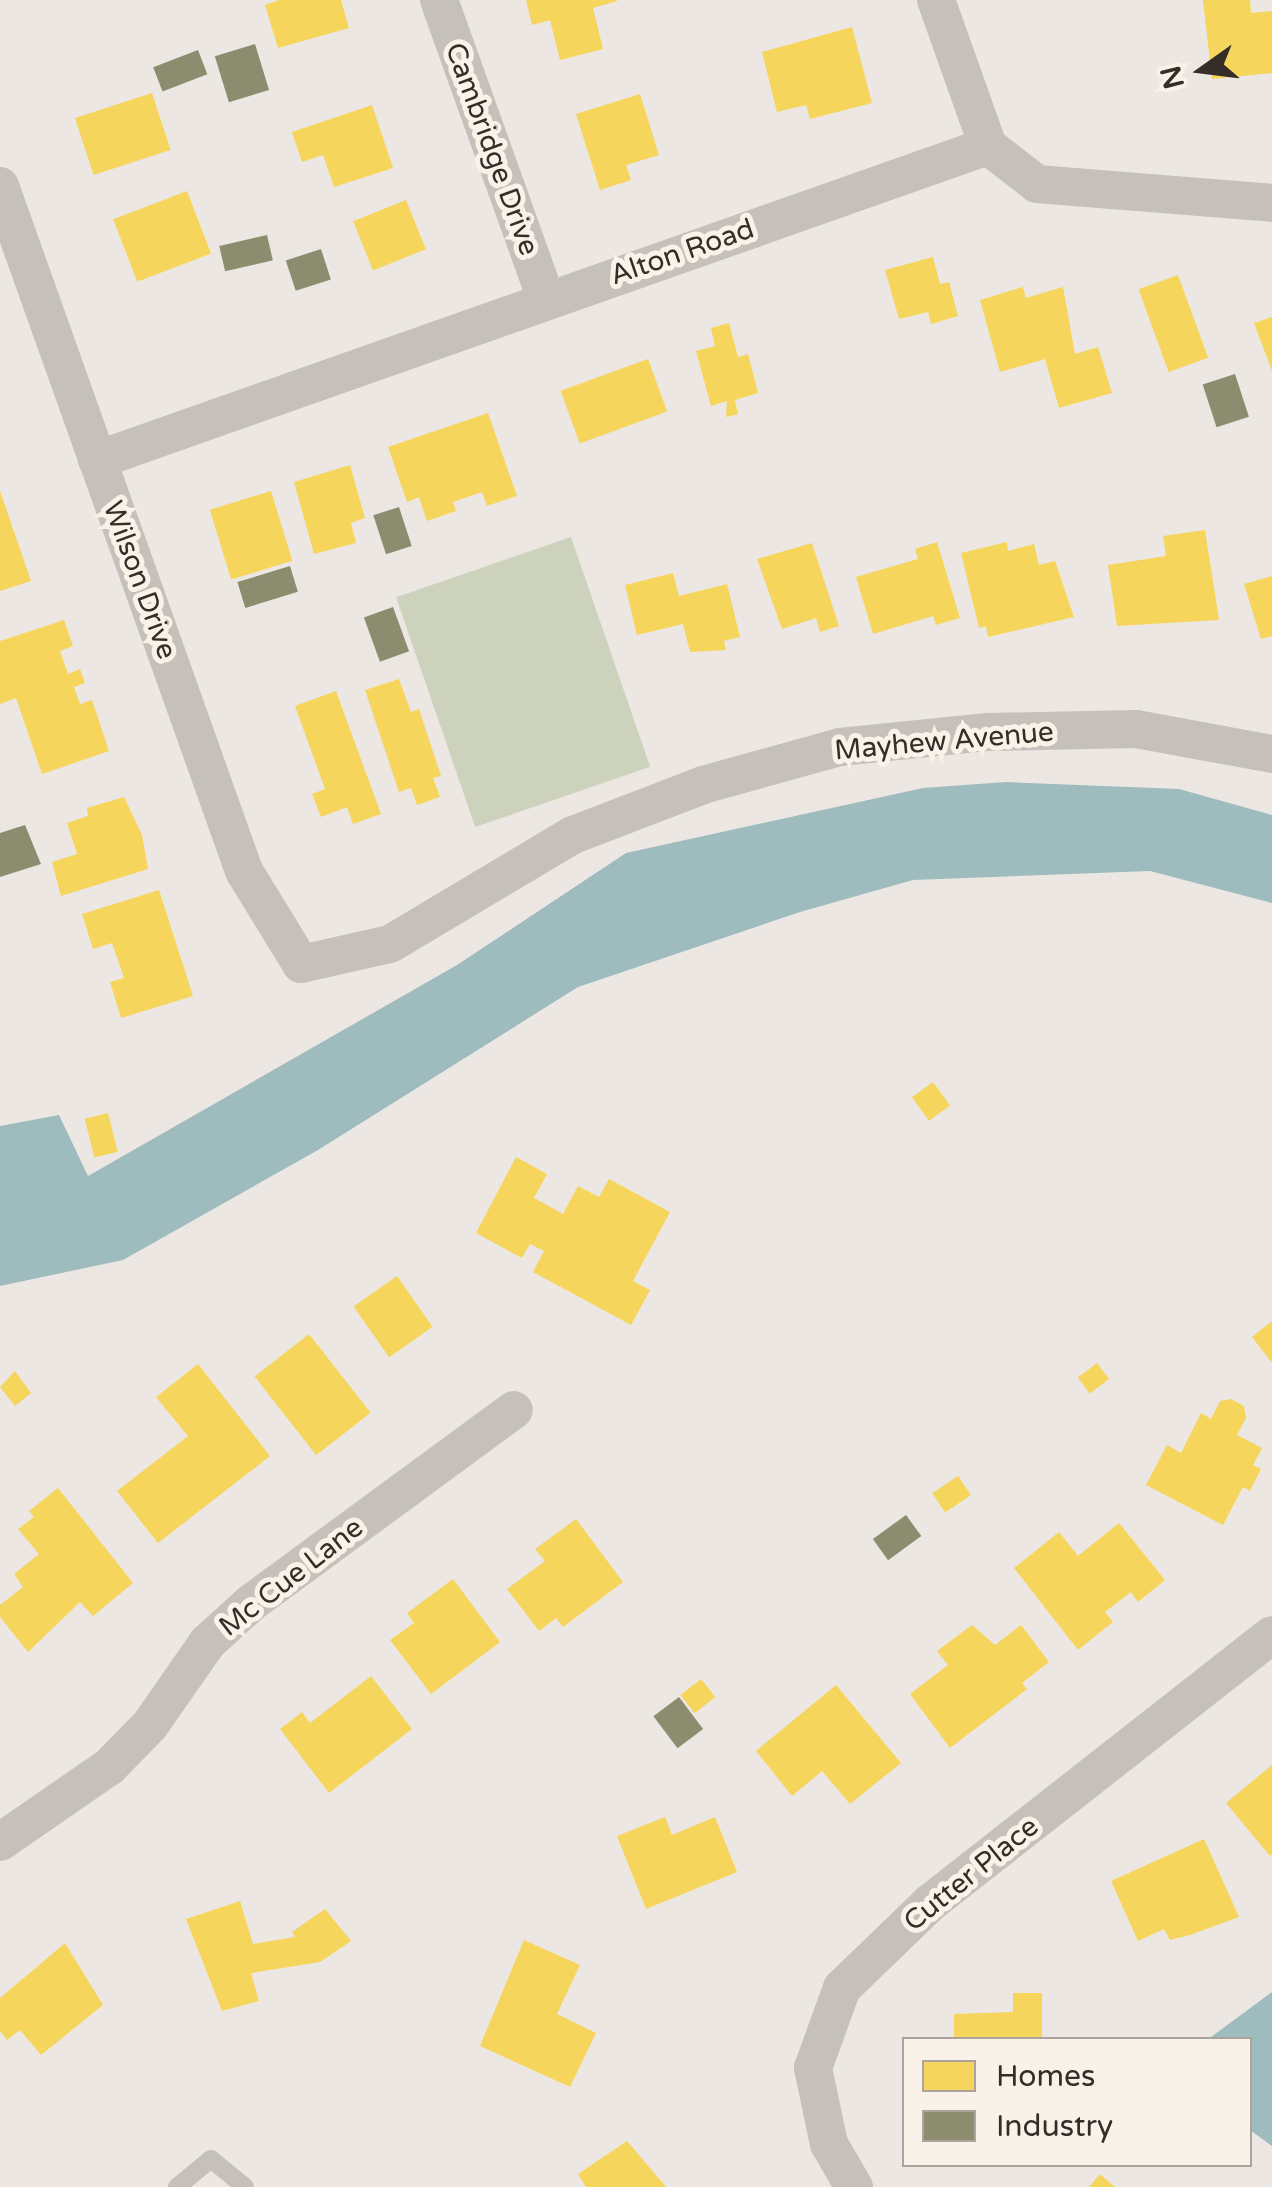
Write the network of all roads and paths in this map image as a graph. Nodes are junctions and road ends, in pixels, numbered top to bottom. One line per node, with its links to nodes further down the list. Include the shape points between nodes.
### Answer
1 (438, 0): 6 (street, Cambridge Drive)
2 (936, 0): 3 (street)
3 (988, 146): 5 (street, via 1037,184); 6 (street, Alton Road)
4 (0, 186): 7 (street, Wilson Drive)
5 (1272, 203)
6 (546, 299): 7 (street, Alton Road)
7 (97, 460): 9 (street, Wilson Drive, via 244,871)
8 (1272, 754): 9 (street, Mayhew Avenue, via 1136,729 988,732 840,747 703,784 573,836 390,944)
9 (301, 964)
10 (514, 1410): 12 (street, Mc Cue Lane, via 251,1604 208,1642 150,1725 110,1766)
11 (1272, 1635): 15 (street, Cutter Place, via 930,1903 842,1988 813,2068 828,2144)
12 (0, 1842)
13 (177, 2187): 14 (lane, via 211,2159)
14 (244, 2187)
15 (854, 2187)

